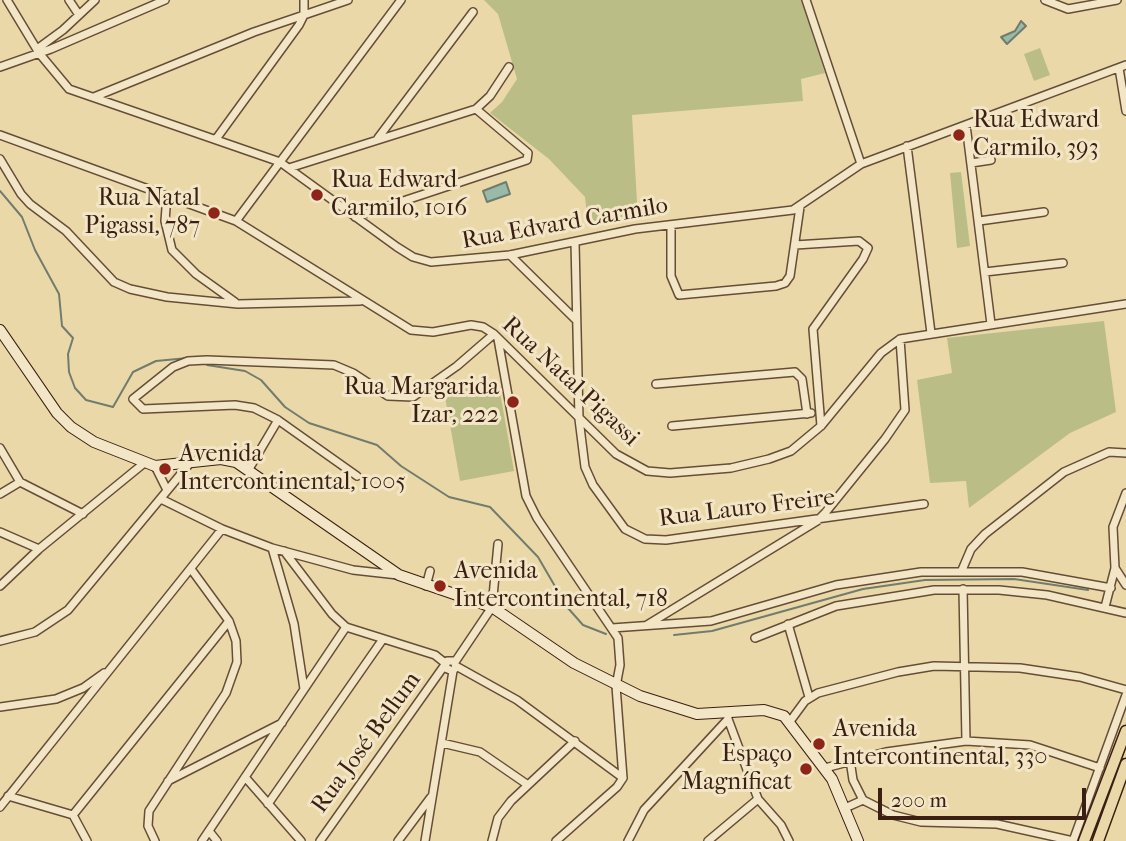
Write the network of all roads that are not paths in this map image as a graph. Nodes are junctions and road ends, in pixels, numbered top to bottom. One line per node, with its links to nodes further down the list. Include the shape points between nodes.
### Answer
1 (7, 0): 15 (street, Rua Edvard Carmilo)
2 (69, 0): 13 (street)
3 (95, 0): 13 (street)
4 (165, 0): 14 (street)
5 (304, 0): 12 (street)
6 (348, 0): 12 (street)
7 (401, 0): 29 (street)
8 (806, 0): 31 (street)
9 (1045, 0): 10 (street, via 1068,9)
10 (1116, 0)
11 (472, 12): 24 (street)
12 (304, 15): 19 (street); 25 (street)
13 (77, 17): 14 (street, via 78,33); 15 (street)
14 (86, 34): 15 (street)
15 (38, 51): 16 (street); 19 (street, Rua Edvard Carmilo, via 63,84)
16 (0, 67)
17 (509, 67): 20 (street)
18 (1123, 67): 21 (street); 22 (street, Rua Edvard Carmilo)
19 (94, 97): 25 (street, Rua Edvard Carmilo)
20 (476, 109): 24 (street); 36 (street, via 528,153 527,160)
21 (1126, 111)
22 (966, 125): 26 (street, Rua Edvard Carmilo); 30 (street)
23 (0, 135): 33 (street, Rua Natal Pigassi)
24 (377, 138): 32 (street)
25 (216, 139): 29 (street, Rua Edvard Carmilo)
26 (907, 146): 31 (street, Rua Edvard Carmilo); 51 (street)
27 (0, 159): 46 (street, via 21,194 66,231 114,282 167,297)
28 (991, 160): 30 (street)
29 (280, 162): 32 (street, Rua Edvard Carmilo); 37 (street)
30 (971, 163): 38 (street)
31 (861, 164): 34 (street, Rua Edvard Carmilo)
32 (289, 168): 36 (street, Rua Edvard Carmilo)
33 (167, 195): 37 (street, Rua Natal Pigassi); 46 (street, via 164,221 172,250)
34 (800, 207): 39 (street, Rua Edvard Carmilo); 41 (street)
35 (1044, 212): 38 (street)
36 (355, 217): 42 (street, Rua Edvard Carmilo, via 412,257 425,261)
37 (236, 221): 45 (street, Rua Natal Pigassi)
38 (979, 221): 44 (street)
39 (671, 225): 40 (street, Rua Edvard Carmilo); 41 (street, via 671,276 676,292 684,296 782,285 790,276)
40 (575, 242): 42 (street, Rua Edvard Carmilo); 48 (street, Rua Lauro Freire)
41 (795, 245): 55 (street, via 859,241 867,248 813,330)
42 (510, 255): 48 (street)
43 (1063, 263): 44 (street)
44 (985, 272): 49 (street)
45 (359, 301): 46 (street); 52 (street, Rua Natal Pigassi, via 411,330 433,332 471,325)
46 (238, 304)
47 (1126, 304): 49 (street)
48 (575, 319): 57 (street, Rua Lauro Freire)
49 (991, 324): 51 (street)
50 (0, 330): 66 (street, via 48,403 71,427)
51 (931, 333): 53 (street)
52 (496, 336): 57 (street, Rua Natal Pigassi); 58 (street, via 422,392 407,398 380,392 334,365 207,360 173,367 134,398 143,409 244,405); 103 (street, via 526,496)
53 (900, 339): 60 (street, Rua Natal Pigassi, via 881,353); 79 (street, via 905,410)
54 (656, 384): 56 (street, via 795,372 802,379)
55 (820, 412): 56 (street); 60 (street)
56 (807, 414): 59 (street)
57 (579, 419): 60 (street, Rua Natal Pigassi, via 631,464 670,473 769,460 791,451); 79 (street, Rua Lauro Freire, via 588,476 619,523 638,537 666,540)
58 (278, 420): 69 (street); 70 (street)
59 (672, 426)
60 (821, 426)
61 (1126, 447): 63 (street)
62 (1, 452): 72 (street)
63 (1109, 452): 64 (street); 88 (street, via 1064,472 996,524 971,549)
64 (1126, 453)
65 (190, 463): 67 (street); 69 (street, via 221,459); 71 (street)
66 (144, 464): 68 (street); 78 (street)
67 (178, 465): 68 (street); 71 (street)
68 (155, 466): 73 (street)
69 (249, 469): 90 (street)
70 (357, 476)
71 (178, 478): 73 (street)
72 (20, 482): 75 (street); 78 (street)
73 (167, 490): 76 (street)
74 (1126, 493): 86 (street, via 1113,527)
75 (0, 494)
76 (161, 499): 80 (street); 106 (street, via 68,610 35,632)
77 (924, 505): 79 (street, Rua Lauro Freire)
78 (83, 514): 84 (street)
79 (817, 522): 101 (street)
80 (222, 530): 83 (street); 87 (street)
81 (0, 532): 84 (street)
82 (498, 544): 96 (street)
83 (272, 548): 85 (street); 112 (street, via 289,603)
84 (39, 549): 92 (street)
85 (284, 551): 90 (street, via 353,570); 102 (street)
86 (1115, 568): 91 (street); 94 (street)
87 (191, 569): 99 (street); 109 (street)
88 (962, 570): 94 (street, via 1022,572); 101 (street, via 870,578 711,621)
89 (430, 571): 93 (street)
90 (398, 575): 93 (street)
91 (1126, 585)
92 (0, 586)
93 (426, 586): 96 (street)
94 (1111, 588): 97 (street)
95 (963, 589): 97 (street, via 1047,595); 100 (street, via 856,601); 108 (street)
96 (492, 607): 110 (street); 111 (street, via 574,663)
97 (1105, 607): 98 (street)
98 (1126, 613)
99 (229, 621): 129 (street, via 237,652 232,683); 138 (street)
100 (788, 624): 104 (street); 114 (street)
101 (647, 625): 103 (street)
102 (346, 627): 105 (street); 112 (street)
103 (612, 628): 111 (street, via 620,650)
104 (755, 638)
105 (383, 639): 107 (street, via 435,655); 135 (street)
106 (0, 641)
107 (445, 665): 110 (street); 146 (street, Rua José Bellum)
108 (965, 665): 113 (street, via 1080,677); 114 (street, via 898,672); 121 (street)
109 (113, 666): 115 (street, via 83,688 56,699); 132 (street)
110 (455, 666): 120 (street, via 517,700); 122 (street)
111 (617, 686): 116 (street, via 686,712); 128 (street)
112 (304, 690): 118 (street)
113 (1126, 693): 125 (street)
114 (809, 697): 117 (street)
115 (0, 707)
116 (728, 717): 117 (street, via 764,710); 133 (street); 151 (street, via 644,810)
117 (791, 720): 124 (street)
118 (283, 723): 127 (street); 129 (street)
119 (1126, 731): 156 (main road)
120 (575, 741): 128 (street); 130 (street)
121 (966, 741): 123 (street); 125 (street, via 1030,745)
122 (442, 743): 130 (street, via 480,752); 131 (street)
123 (850, 760): 124 (street); 134 (street)
124 (825, 768): 137 (street)
125 (1100, 768): 155 (street)
126 (1125, 770): 140 (main road)
127 (245, 777): 135 (street); 139 (street)
128 (623, 778): 150 (street)
129 (167, 782): 142 (street, via 149,811 148,826)
130 (528, 785): 149 (street, via 499,818)
131 (432, 795): 147 (street); 148 (street)
132 (8, 796): 136 (street); 138 (street)
133 (758, 799): 152 (street); 153 (street, via 782,825)
134 (863, 800): 137 (street); 155 (street, via 921,822 997,824)
135 (268, 804): 145 (street)
136 (0, 807)
137 (845, 808): 154 (street)
138 (73, 815): 141 (street)
139 (209, 831): 143 (street); 144 (street)
140 (1100, 840)
141 (87, 841)
142 (155, 841)
143 (202, 841)
144 (218, 841)
145 (301, 841)
146 (320, 841)
147 (398, 841)
148 (425, 841)
149 (492, 841)
150 (556, 841)
151 (628, 841)
152 (708, 841)
153 (789, 841)
154 (858, 841)
155 (1073, 841)
156 (1084, 841)

